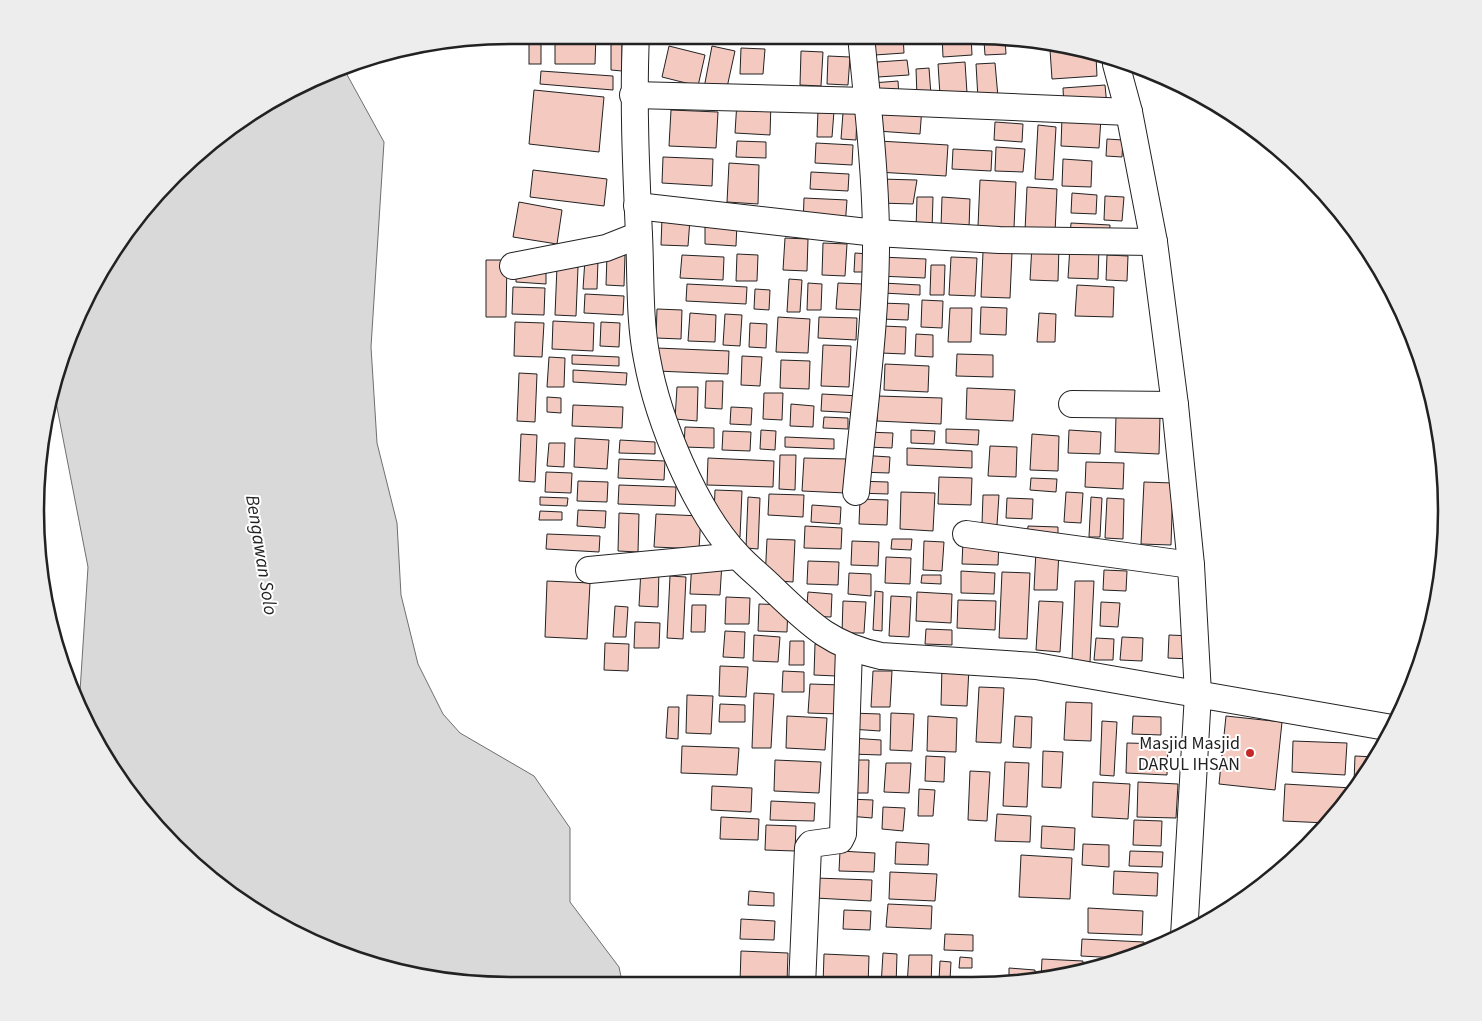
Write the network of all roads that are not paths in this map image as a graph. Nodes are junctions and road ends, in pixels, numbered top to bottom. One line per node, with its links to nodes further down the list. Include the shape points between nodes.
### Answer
1 (636, 44): 4 (street)
2 (862, 44): 5 (street)
3 (1117, 67): 6 (street)
4 (633, 95): 5 (street); 7 (street)
5 (867, 101): 6 (street); 8 (street)
6 (1129, 112): 10 (street)
7 (638, 206): 8 (street); 9 (street)
8 (876, 232): 10 (street, via 999,240); 14 (street, via 872,337)
9 (640, 235): 11 (street, via 601,250); 16 (street, via 644,338 656,400 683,468 708,515)
10 (1154, 242): 13 (street)
11 (513, 266)
12 (1072, 404): 13 (street)
13 (1175, 405): 17 (street)
14 (856, 492)
15 (966, 534): 17 (street)
16 (737, 556): 18 (street); 19 (street, via 805,619)
17 (1191, 565): 20 (street)
18 (589, 570)
19 (849, 648): 20 (street, via 881,656 1036,666); 23 (street, via 843,834 840,840 812,844 808,848)
20 (1198, 694): 21 (street); 22 (street)
21 (1385, 727)
22 (1185, 926)
23 (802, 977)

